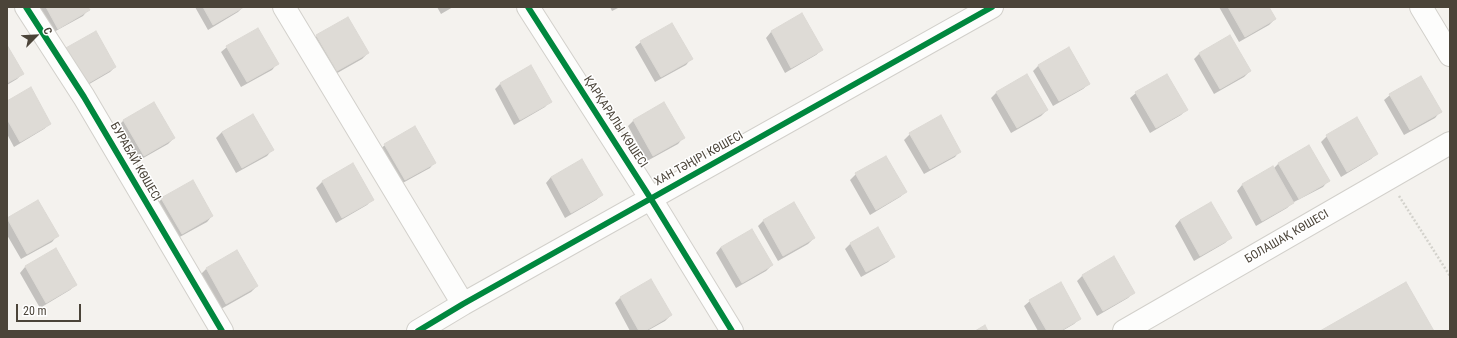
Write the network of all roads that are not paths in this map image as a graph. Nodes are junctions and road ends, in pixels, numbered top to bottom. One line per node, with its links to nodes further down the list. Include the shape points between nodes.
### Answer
1 (26, 7): 11 (street, БУРАБАЙ КӨШЕСІ, via 84,97)
2 (284, 7): 9 (street)
3 (528, 7): 8 (street, ҚАРҚАРАЛЫ КӨШЕСІ)
4 (992, 7): 8 (street, ХАН ТӘҢІРІ КӨШЕСІ)
5 (1421, 7): 6 (street)
6 (1450, 56)
7 (1450, 143): 13 (street, БОЛАШАҚ КӨШЕСІ)
8 (651, 199): 9 (street, ХАН ТӘҢІРІ КӨШЕСІ); 12 (street, ҚАРҚАРАЛЫ КӨШЕСІ)
9 (463, 304): 10 (street, ХАН ТӘҢІРІ КӨШЕСІ)
10 (428, 328)
11 (222, 331)
12 (732, 331)
13 (1124, 331)

